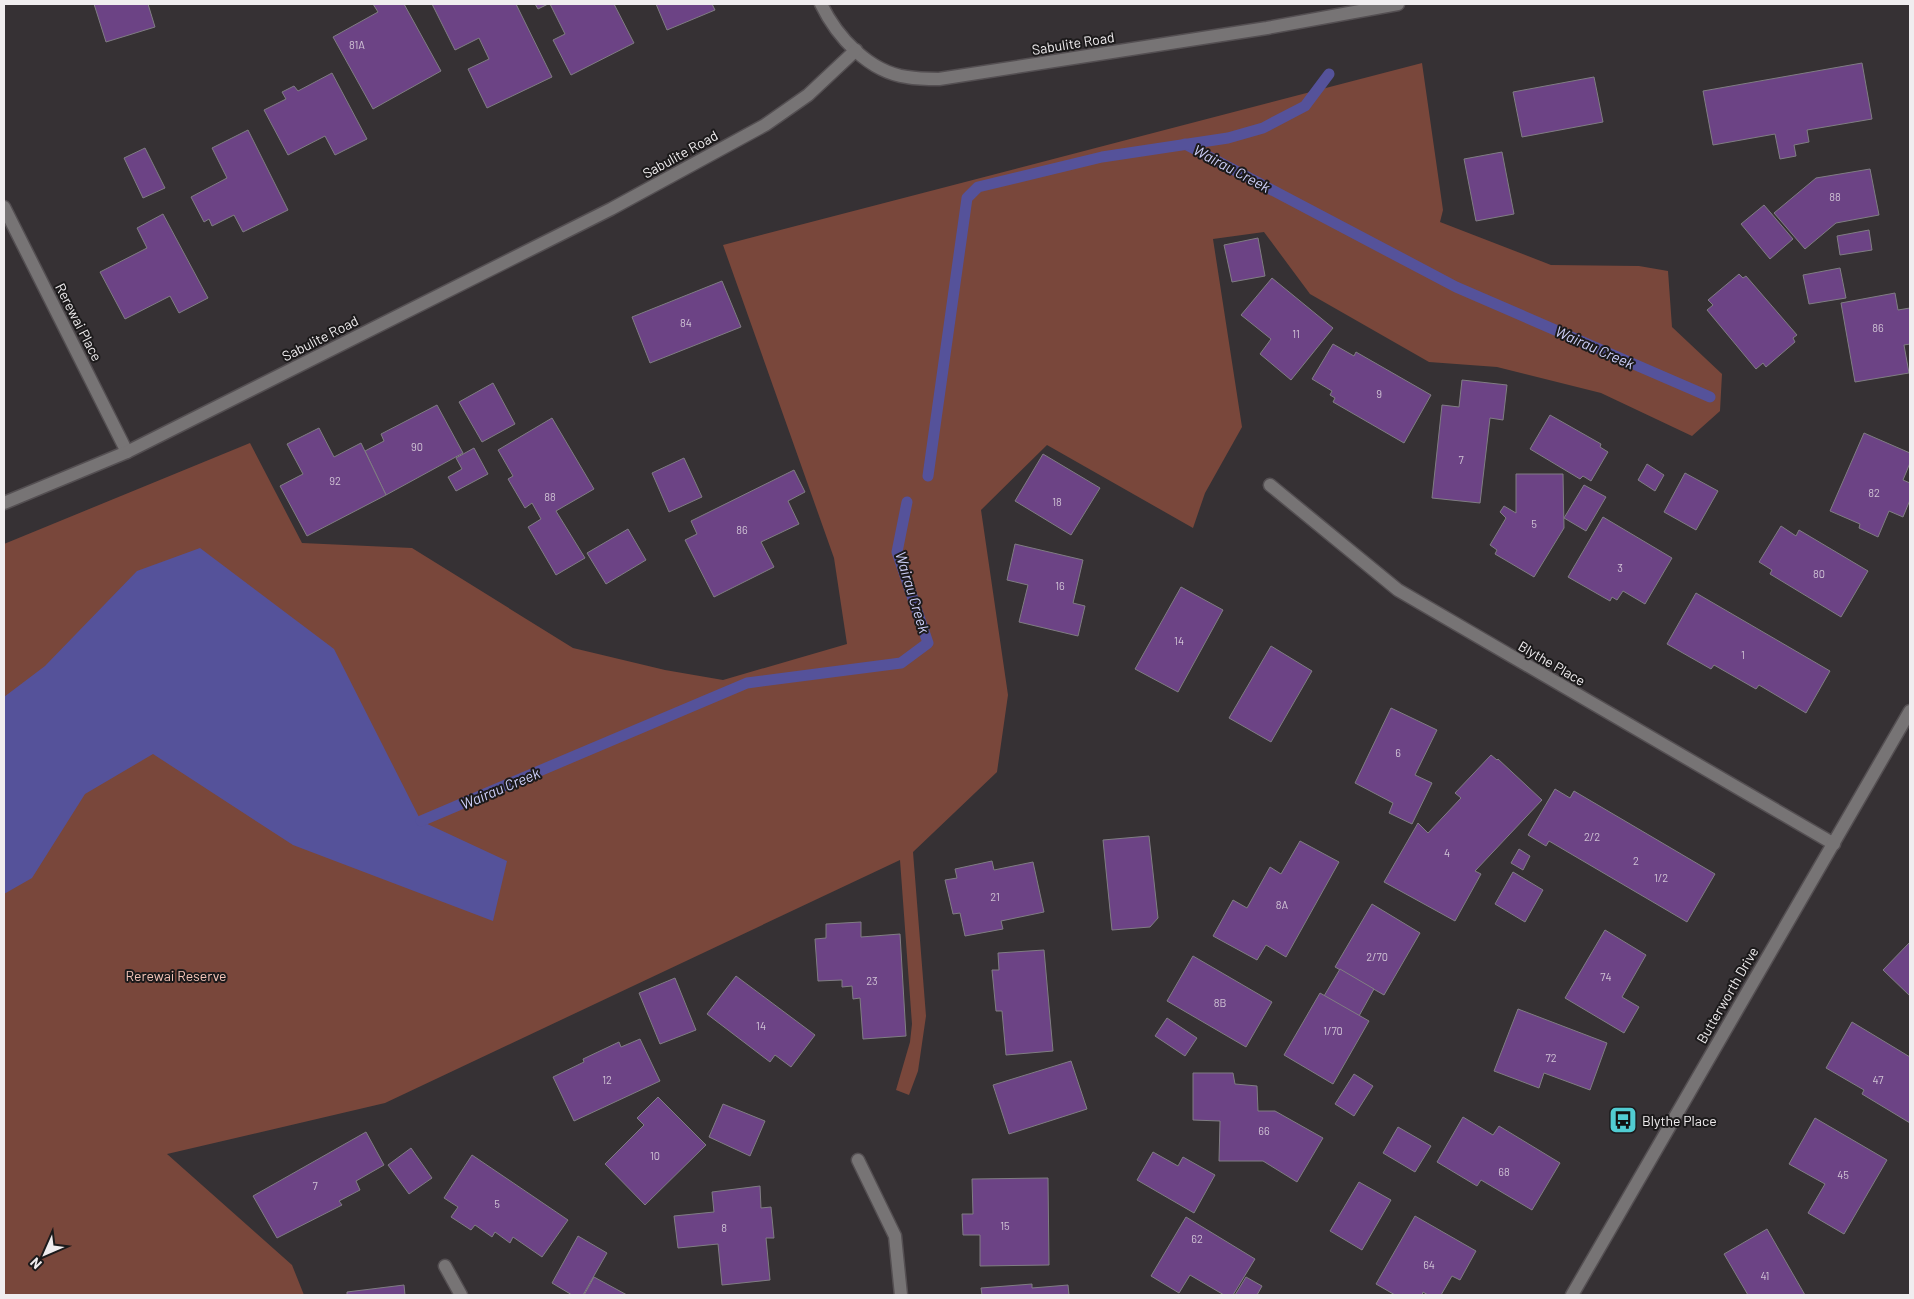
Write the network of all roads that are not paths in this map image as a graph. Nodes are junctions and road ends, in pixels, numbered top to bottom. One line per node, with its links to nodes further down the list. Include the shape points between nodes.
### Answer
1 (821, 4): 3 (street, via 837,30)
2 (1398, 4): 3 (street, Sabulite Road, via 1267,28 939,79 897,74 878,67)
3 (856, 50): 5 (street, Sabulite Road, via 808,95 765,125 602,214)
4 (4, 207): 5 (street, Rerewai Place)
5 (127, 452): 7 (street, Sabulite Road)
6 (1270, 485): 9 (street, Blythe Place, via 1398,590)
7 (4, 503)
8 (1910, 711): 9 (street, Butterworth Drive)
9 (1834, 844): 14 (street, Butterworth Drive)
10 (858, 1160): 13 (street, via 895,1236)
11 (445, 1266): 12 (street)
12 (461, 1295)
13 (901, 1295)
14 (1572, 1295)

